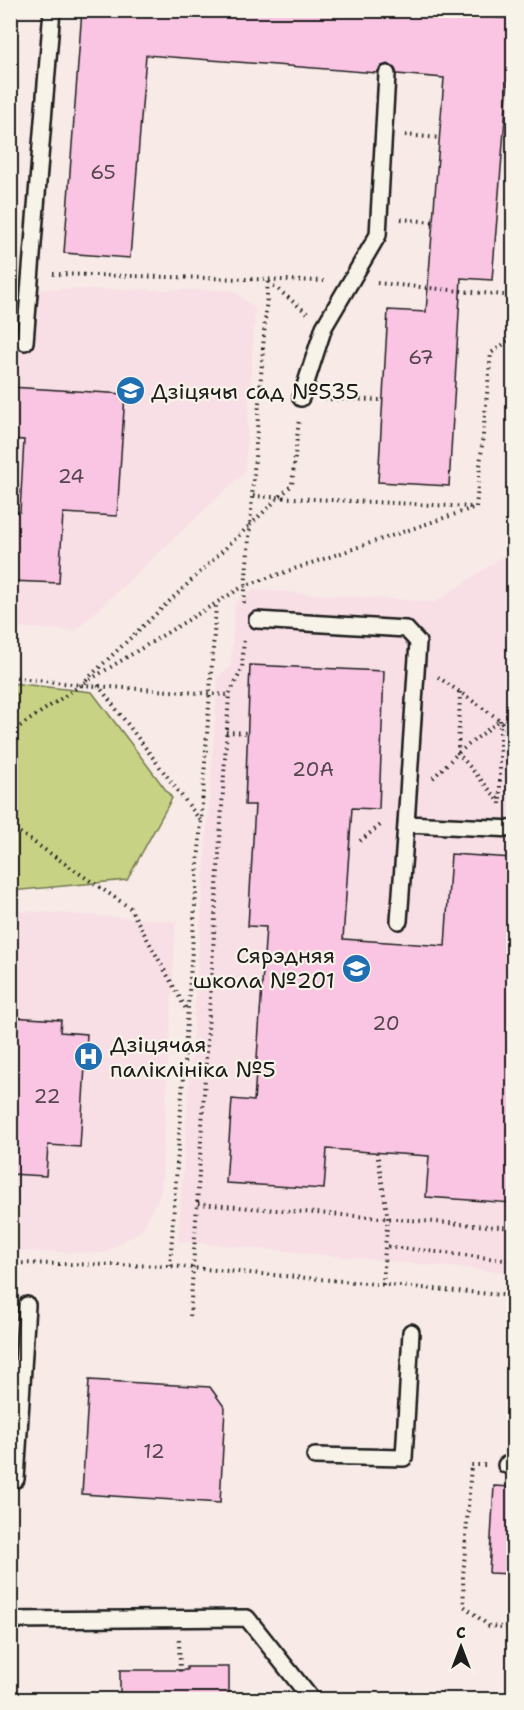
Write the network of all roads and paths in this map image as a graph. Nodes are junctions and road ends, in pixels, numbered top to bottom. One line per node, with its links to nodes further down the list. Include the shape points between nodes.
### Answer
1 (20, 10): 3 (path)
2 (52, 10): 9 (lane)
3 (10, 18)
4 (387, 74): 5 (lane)
5 (384, 134): 6 (path); 7 (lane)
6 (440, 138)
7 (379, 217): 8 (path); 11 (lane, via 378,236)
8 (433, 222)
9 (30, 273): 10 (path); 15 (lane)
10 (268, 281): 11 (path); 13 (path); 18 (path)
11 (350, 281): 12 (path); 13 (lane)
12 (513, 296)
13 (324, 327): 16 (lane)
14 (513, 337): 20 (path, via 490,353)
15 (25, 342)
16 (301, 398): 17 (path); 19 (path, via 292,485)
17 (383, 400)
18 (253, 496): 19 (path); 21 (path)
19 (278, 498): 20 (path); 21 (path)
20 (476, 507): 22 (path)
21 (250, 525): 22 (path); 26 (path)
22 (244, 586): 23 (path)
23 (216, 605): 26 (path); 28 (path)
24 (257, 620): 29 (path, via 244,630 242,669); 37 (lane, via 406,629 418,642)
25 (10, 677): 26 (path)
26 (81, 685): 27 (path); 31 (path)
27 (98, 685): 28 (path); 36 (path)
28 (209, 694): 29 (path); 36 (path)
29 (228, 695): 32 (path)
30 (500, 720): 34 (path); 35 (path); 35 (path, via 460,692 458,753)
31 (10, 732)
32 (226, 732): 33 (path); 43 (path)
33 (248, 733)
34 (513, 739)
35 (500, 802): 39 (path)
36 (201, 820): 41 (path)
37 (406, 824): 39 (lane); 40 (lane)
38 (10, 826): 41 (path, via 130,908)
39 (507, 828)
40 (399, 921)
41 (186, 1011): 49 (path)
42 (377, 1152): 44 (path)
43 (198, 1204): 44 (path); 50 (path)
44 (388, 1219): 45 (path); 46 (path)
45 (513, 1228)
46 (386, 1246): 47 (path); 51 (path)
47 (513, 1261)
48 (10, 1263): 49 (path)
49 (170, 1266): 50 (path)
50 (193, 1269): 51 (path); 54 (path)
51 (383, 1285): 52 (path)
52 (513, 1296)
53 (27, 1305): 58 (lane)
54 (190, 1316)
55 (411, 1332): 56 (lane, via 404,1458)
56 (315, 1455)
57 (510, 1465): 61 (path, via 471,1465 463,1578 464,1606 489,1626)
58 (16, 1479)
59 (179, 1619): 60 (lane); 62 (path); 63 (lane, via 247,1618)
60 (10, 1620)
61 (513, 1628)
62 (180, 1672)
63 (312, 1700)

